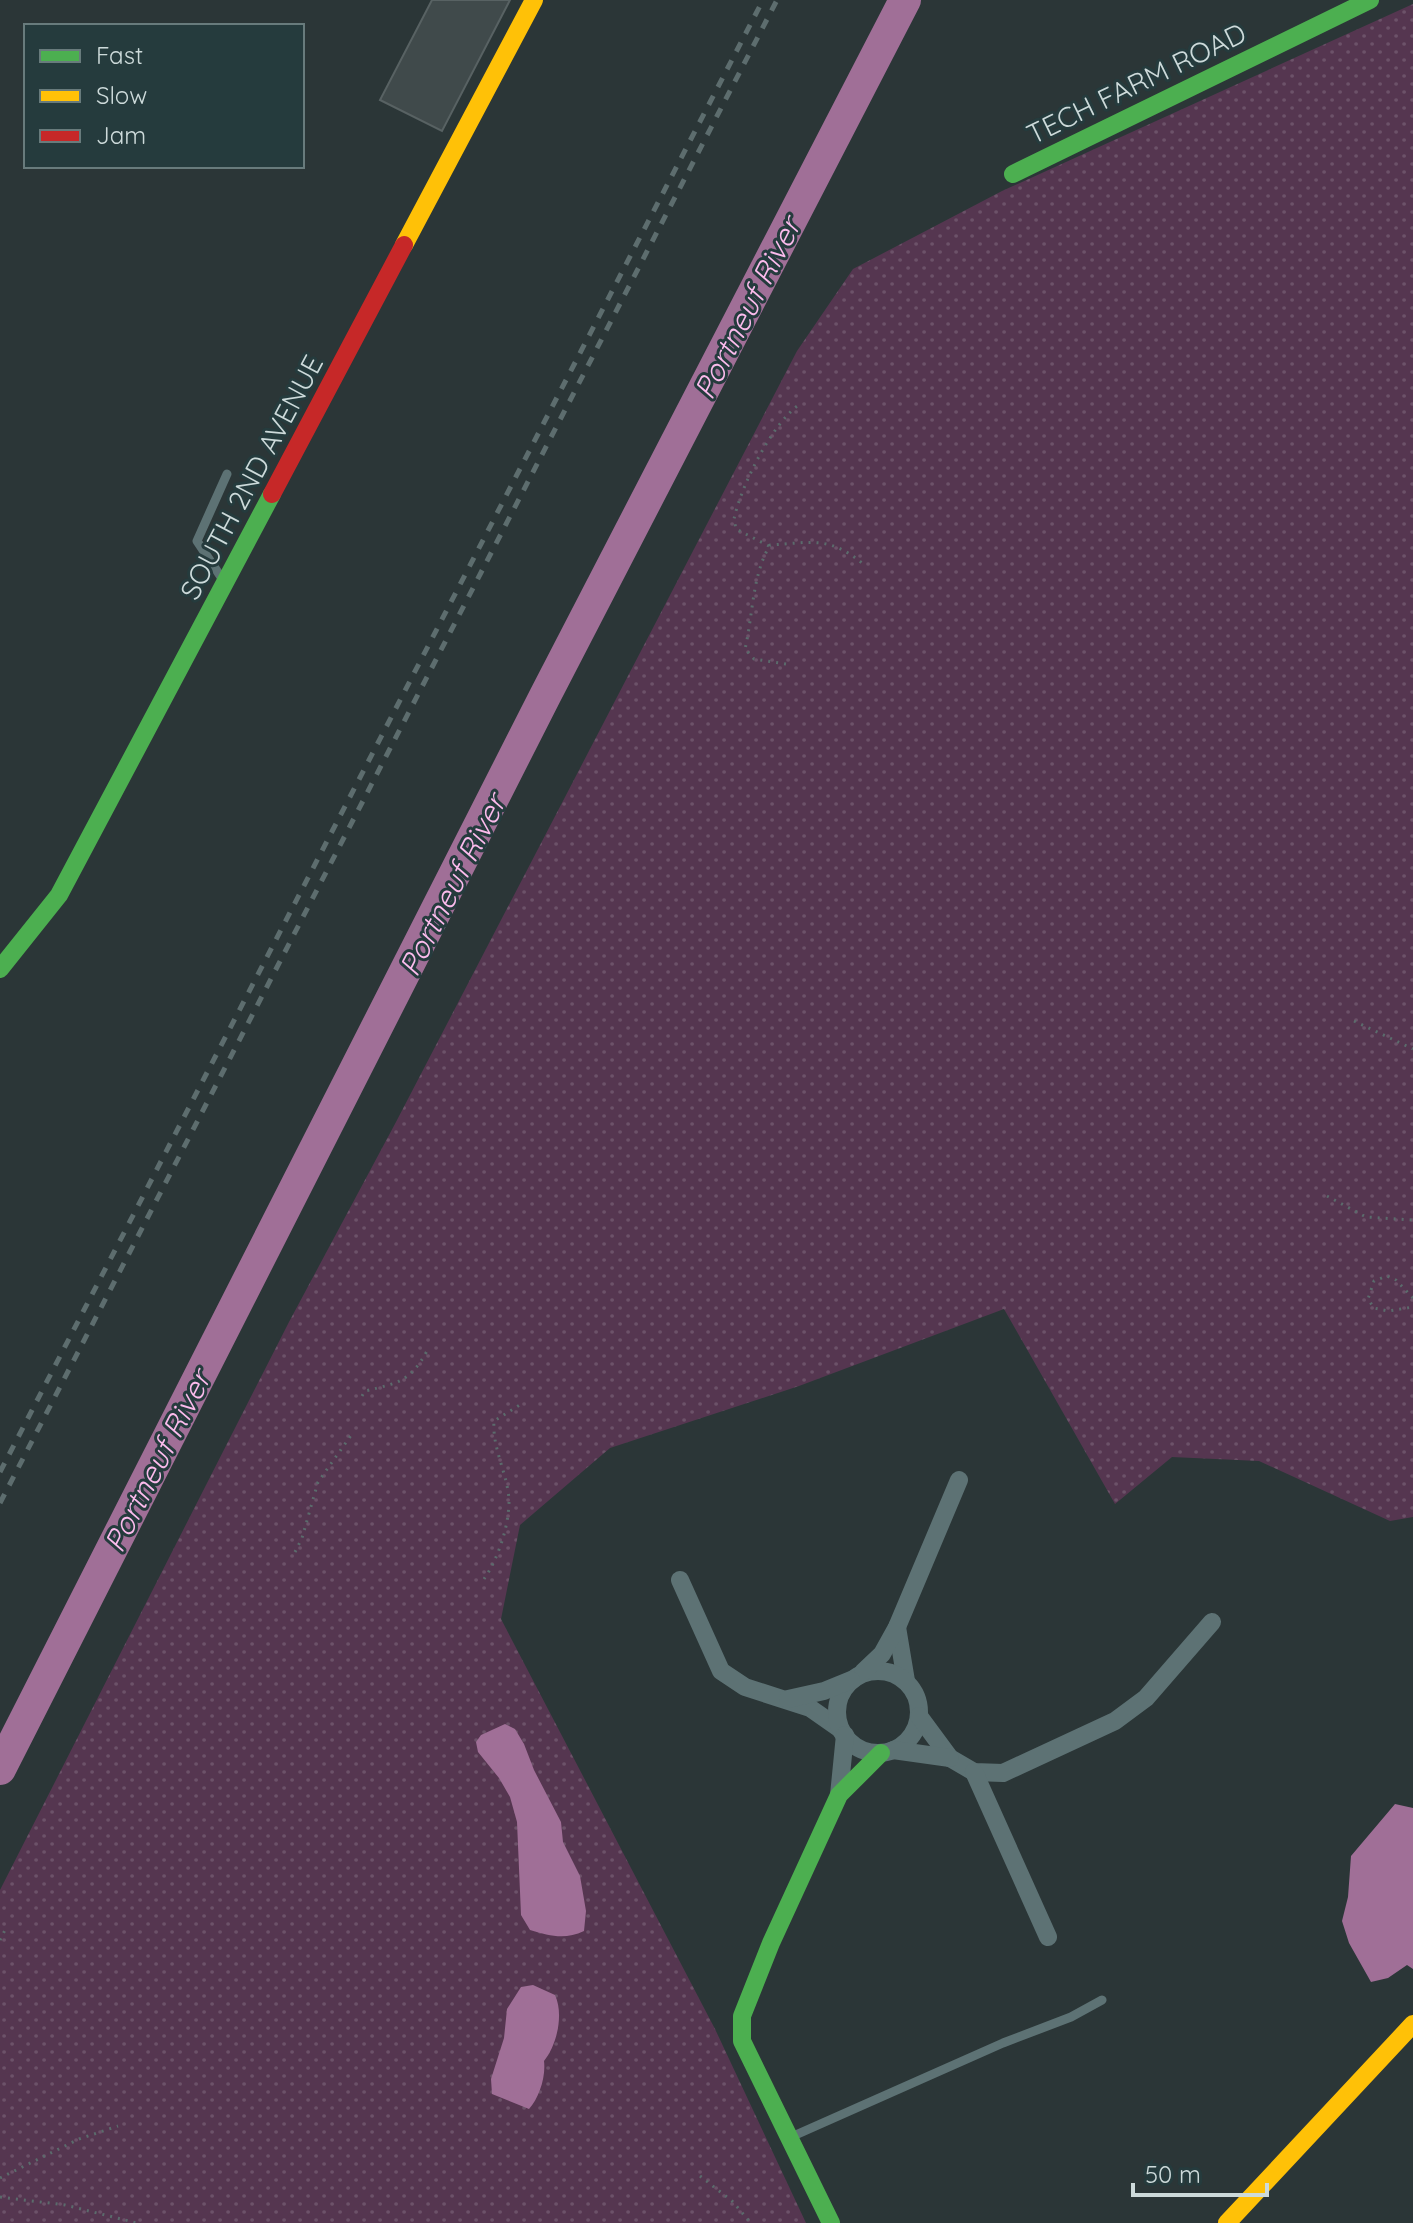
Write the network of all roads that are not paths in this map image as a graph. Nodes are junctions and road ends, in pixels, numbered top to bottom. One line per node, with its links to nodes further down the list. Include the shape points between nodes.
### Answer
1 (534, 0): 5 (street, SOUTH 2ND AVENUE)
2 (1370, 0): 3 (street, TECH FARM ROAD)
3 (1013, 174)
4 (227, 474): 5 (lane, via 197,541)
5 (226, 585): 6 (street, SOUTH 2ND AVENUE, via 59,895)
6 (0, 969)
7 (959, 1480): 10 (street)
8 (680, 1580): 13 (street, via 721,1671 745,1687)
9 (1212, 1622): 18 (street, via 1146,1698 1115,1721 1003,1773)
10 (897, 1627): 11 (street, via 882,1654); 12 (street)
11 (856, 1677): 12 (street, via 888,1671); 13 (street); 15 (street, via 838,1703)
12 (906, 1681): 14 (street, via 918,1698)
13 (785, 1700): 15 (street, via 810,1708)
14 (919, 1716): 16 (street, via 911,1738); 17 (street)
15 (843, 1732): 16 (street, via 859,1749); 19 (street)
16 (887, 1751): 17 (street); 19 (street)
17 (950, 1758): 18 (street)
18 (974, 1772): 20 (street)
19 (839, 1795): 23 (street, via 742,2016 742,2041)
20 (1048, 1937)
21 (1102, 2000): 23 (lane)
22 (1413, 2024): 25 (street)
23 (789, 2138): 24 (street)
24 (831, 2223)
25 (1227, 2223)

